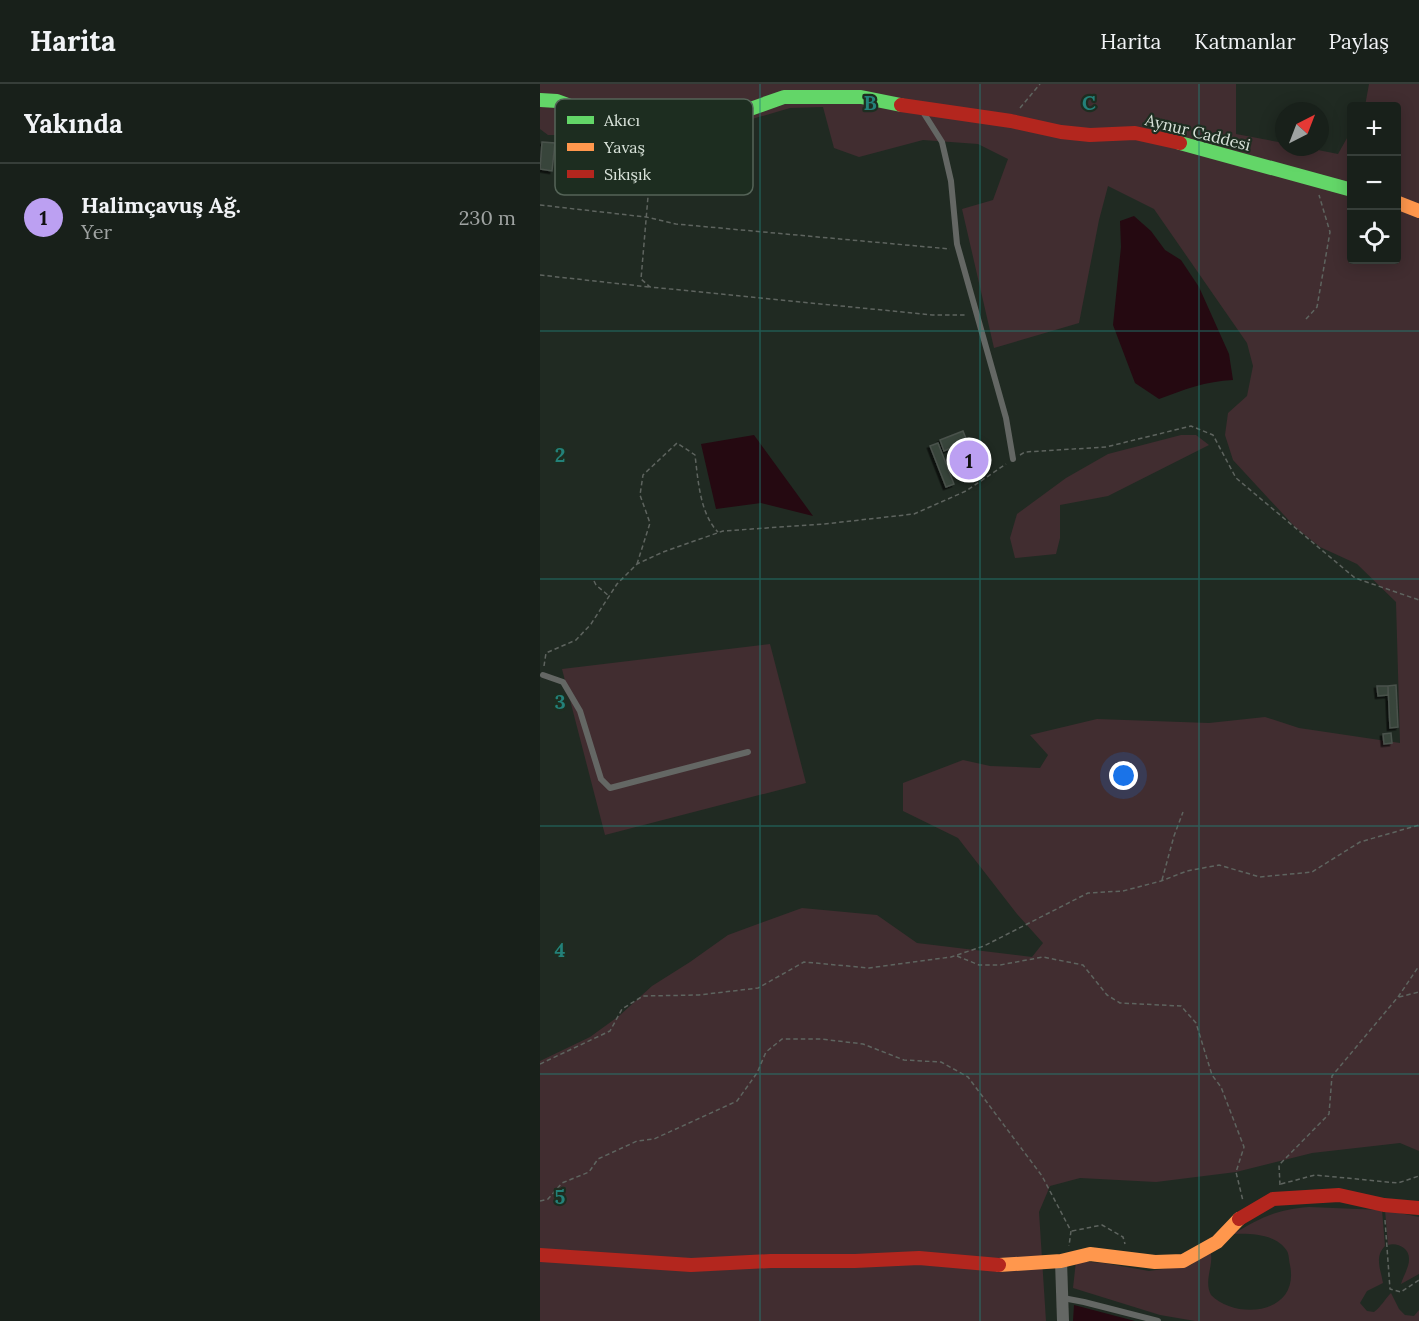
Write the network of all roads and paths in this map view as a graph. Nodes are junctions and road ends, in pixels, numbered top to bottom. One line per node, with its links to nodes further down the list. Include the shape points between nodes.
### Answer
1 (1040, 84): 6 (path)
2 (540, 100): 3 (street, Aynur Caddesi)
3 (555, 101)
4 (753, 108): 5 (street, Aynur Caddesi, via 784,97 861,97)
5 (921, 109): 6 (street, Aynur Caddesi); 14 (lane, via 942,142 951,181)
6 (1011, 121): 7 (street, Aynur Caddesi, via 1090,135 1135,133)
7 (1315, 180): 8 (street, Aynur Caddesi); 18 (path, via 1330,232 1317,307)
8 (1347, 189)
9 (648, 195): 13 (path)
10 (1401, 204): 12 (street)
11 (540, 205): 13 (path)
12 (1419, 211)
13 (646, 216): 14 (path, via 676,224); 16 (path, via 641,279)
14 (958, 250): 17 (lane)
15 (540, 275): 16 (path)
16 (650, 287): 17 (path, via 932,315)
17 (977, 315): 19 (lane, via 1006,418)
18 (1306, 320)
19 (1013, 459): 20 (path, via 966,491 914,514); 24 (path, via 1025,452 1106,447 1191,426 1213,435 1236,478 1355,578)
20 (718, 533): 21 (path); 21 (path, via 710,525 699,488 695,455 677,443 643,475 640,495 650,523)
21 (638, 564): 23 (path)
22 (594, 581): 23 (path)
23 (609, 596): 25 (path, via 576,640 546,653)
24 (1419, 600)
25 (543, 675): 26 (lane, via 563,682 580,711 601,779 610,788)
26 (747, 752)
27 (1183, 812): 29 (path)
28 (1419, 825): 29 (path, via 1360,842 1312,872 1260,877 1219,865)
29 (1161, 881): 30 (path, via 1123,891 1088,893 984,946)
30 (956, 955): 34 (path, via 869,968 804,962 758,988 643,996 622,1009 609,1031); 41 (path, via 979,965 1043,957 1083,965 1107,995 1120,1003 1181,1006 1196,1023 1212,1076 1221,1087 1244,1147 1236,1172)
31 (1419, 966): 33 (path)
32 (1419, 992): 33 (path)
33 (1398, 997): 36 (path, via 1332,1076 1329,1114 1279,1165)
34 (540, 1064)
35 (1419, 1176): 36 (path, via 1398,1183 1315,1175)
36 (1280, 1185): 37 (path)
37 (1273, 1199): 39 (street, via 1339,1195); 41 (street)
38 (540, 1201): 42 (path, via 548,1199 562,1183 589,1172 598,1159 637,1141 654,1139 737,1101 766,1052 782,1039 821,1039 863,1044 904,1060 941,1062 968,1077 1042,1176)
39 (1384, 1204): 40 (street); 46 (path, via 1390,1289 1401,1292)
40 (1419, 1208)
41 (1246, 1214): 44 (street, via 1217,1242 1183,1261)
42 (1071, 1231): 44 (path, via 1102,1226 1123,1237); 45 (path)
43 (540, 1255): 45 (street, via 691,1265 920,1258 993,1265)
44 (1131, 1259): 45 (street, via 1090,1254)
45 (1064, 1260): 47 (street)
46 (1419, 1280)
47 (1063, 1299): 48 (street); 49 (lane)
48 (1063, 1321)
49 (1158, 1321)

